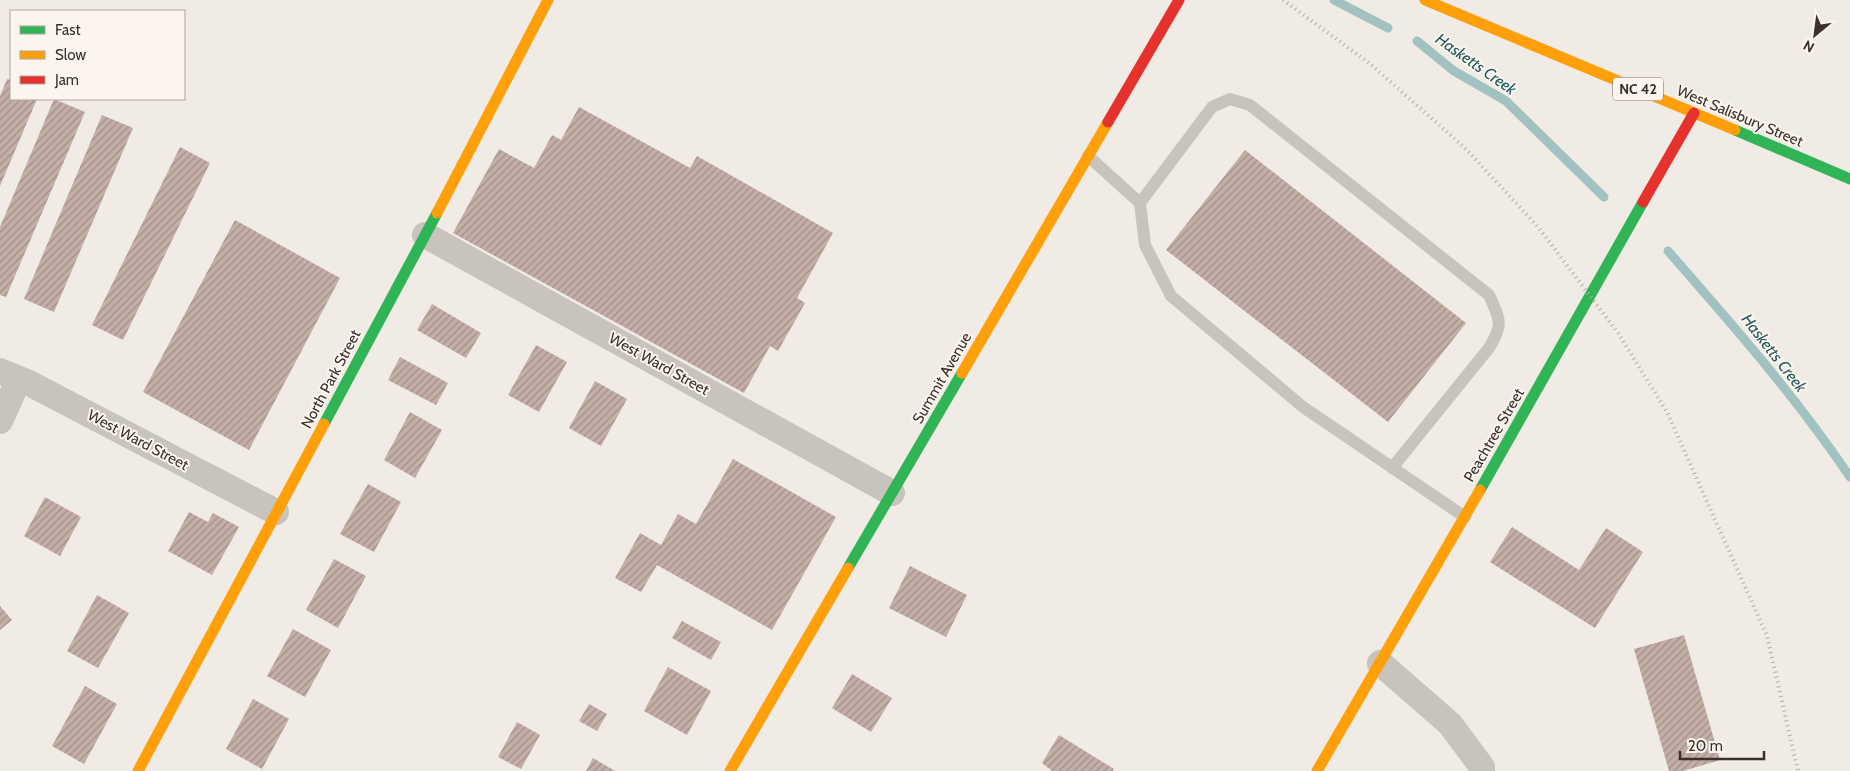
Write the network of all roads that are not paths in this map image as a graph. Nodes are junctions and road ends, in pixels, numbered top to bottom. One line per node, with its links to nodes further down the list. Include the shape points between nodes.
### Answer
1 (548, 0): 8 (street, North Park Street)
2 (1179, 0): 5 (street, Summit Avenue)
3 (1425, 0): 4 (street, West Salisbury Street / NC 42)
4 (1694, 113): 6 (street, West Salisbury Street / NC 42); 14 (street, Peachtree Street)
5 (1088, 156): 7 (lane); 12 (street, Summit Avenue)
6 (1850, 179)
7 (1140, 203): 11 (lane, via 1145,245 1172,296 1303,407); 11 (lane, via 1212,107 1230,99 1250,105 1489,295 1500,331)
8 (425, 235): 12 (street, West Ward Street); 13 (street, North Park Street)
9 (9, 375): 10 (street); 13 (street, West Ward Street)
10 (0, 421)
11 (1392, 468): 14 (lane)
12 (892, 493): 17 (street, Summit Avenue)
13 (276, 512): 16 (street, North Park Street)
14 (1465, 517): 15 (street, Peachtree Street)
15 (1380, 664): 18 (street, Peachtree Street); 19 (street, via 1450,724)
16 (138, 771)
17 (730, 771)
18 (1317, 771)
19 (1482, 771)

